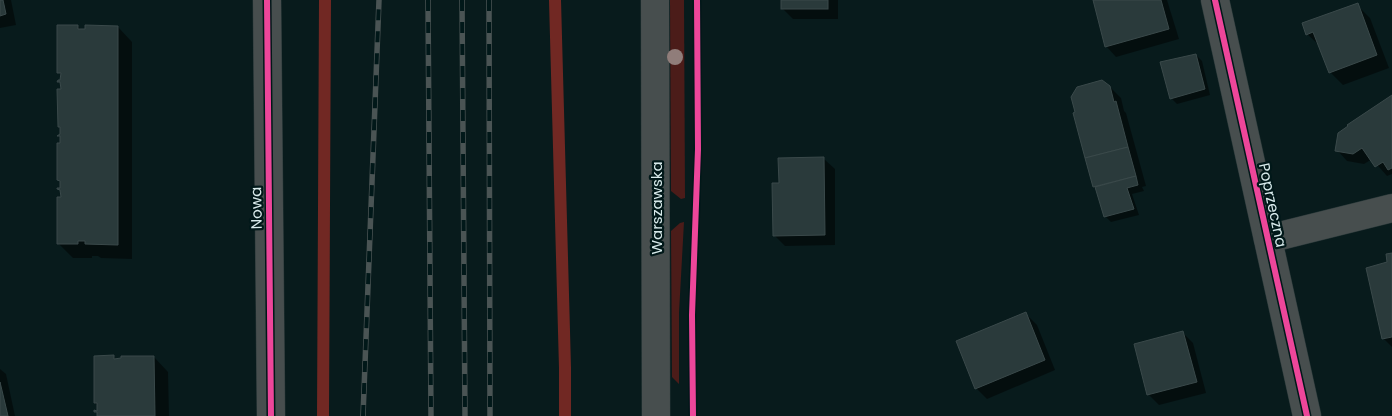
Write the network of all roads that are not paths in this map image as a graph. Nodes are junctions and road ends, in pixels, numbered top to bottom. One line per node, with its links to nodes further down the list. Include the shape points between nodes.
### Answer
1 (267, 0): 6 (street, Nowa)
2 (655, 0): 7 (street, Warszawska)
3 (1215, 0): 5 (street, Poprzeczna)
4 (1392, 208): 5 (street)
5 (1268, 239): 8 (street, Poprzeczna)
6 (271, 416)
7 (656, 416)
8 (1307, 416)

